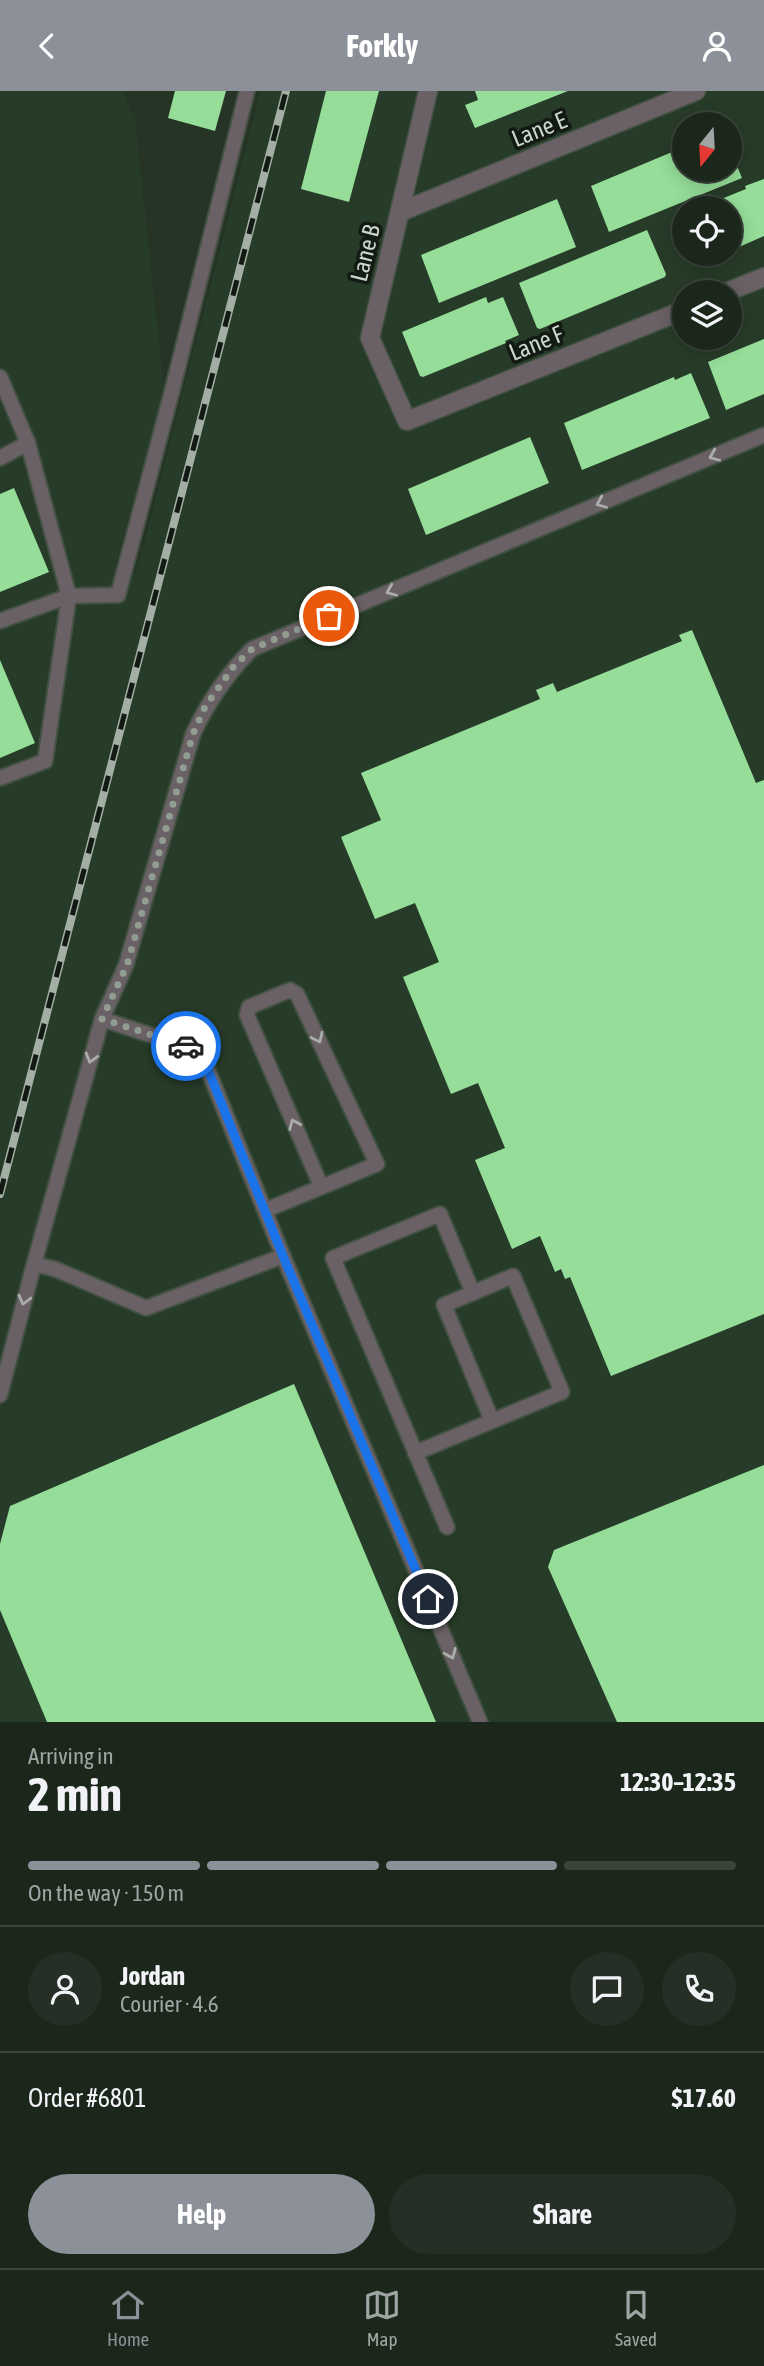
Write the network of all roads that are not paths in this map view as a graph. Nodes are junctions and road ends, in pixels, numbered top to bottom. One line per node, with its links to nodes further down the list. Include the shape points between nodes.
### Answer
1 (247, 91): 13 (lane, via 118,596)
2 (428, 91): 4 (street, Lane B)
3 (696, 91): 4 (street, Lane E)
4 (400, 212): 9 (street, Lane B, via 370,338)
5 (764, 277): 6 (street)
6 (742, 286)
7 (672, 315): 9 (street, Lane F)
8 (0, 377): 11 (lane)
9 (407, 421)
10 (764, 435): 16 (lane, one-way to 16, via 252,649 205,707 193,734 127,965)
11 (28, 443): 12 (lane); 13 (lane)
12 (0, 458)
13 (69, 596): 14 (lane); 15 (lane, via 45,761)
14 (0, 621)
15 (0, 778)
16 (102, 1019): 18 (lane, via 187,1047 206,1065); 20 (lane, one-way to 20)
17 (321, 1187): 17 (lane, one-way to 17, via 247,1015 249,1007 290,990 297,994 377,1164); 18 (lane)
18 (266, 1210): 19 (lane)
19 (283, 1256): 20 (lane, via 146,1308); 26 (lane, one-way to 26)
20 (34, 1264): 22 (lane, one-way to 22)
21 (473, 1293): 23 (lane, via 444,1305); 23 (lane, via 513,1276 562,1392); 24 (lane, via 440,1214 333,1258)
22 (0, 1395)
23 (492, 1421): 24 (lane)
24 (415, 1453): 25 (lane)
25 (447, 1527)
26 (480, 1722)

